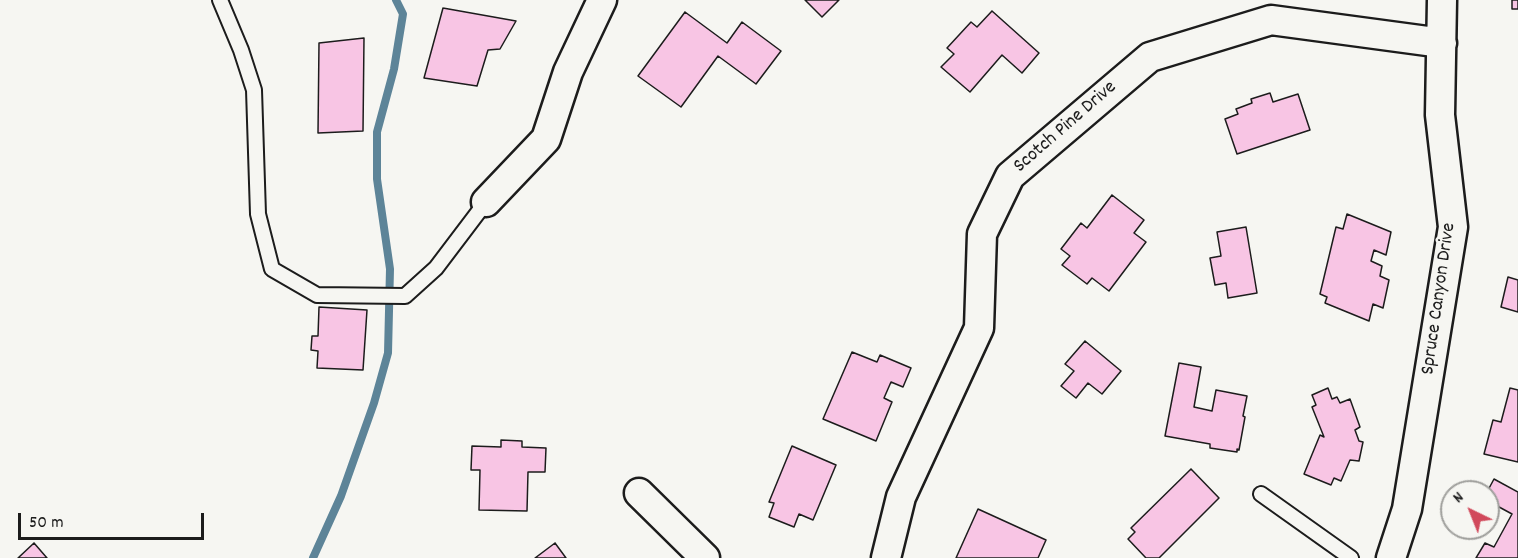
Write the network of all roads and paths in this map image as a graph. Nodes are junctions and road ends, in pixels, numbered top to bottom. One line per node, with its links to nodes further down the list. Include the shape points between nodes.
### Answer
1 (220, 0): 5 (lane, via 254,90 258,214 272,268 316,296 405,296 436,268)
2 (602, 0): 5 (street, via 568,72 546,140)
3 (1442, 0): 4 (street, Spruce Canyon Drive)
4 (1442, 43): 9 (street, Scotch Pine Drive, via 1271,20 1150,57 1010,176 982,234 979,328 901,496); 11 (street, Spruce Canyon Drive, via 1440,115 1453,227 1407,509)
5 (486, 202)
6 (639, 493): 8 (street)
7 (1261, 494): 10 (lane)
8 (705, 558)
9 (886, 558)
10 (1351, 558)
11 (1391, 558)

